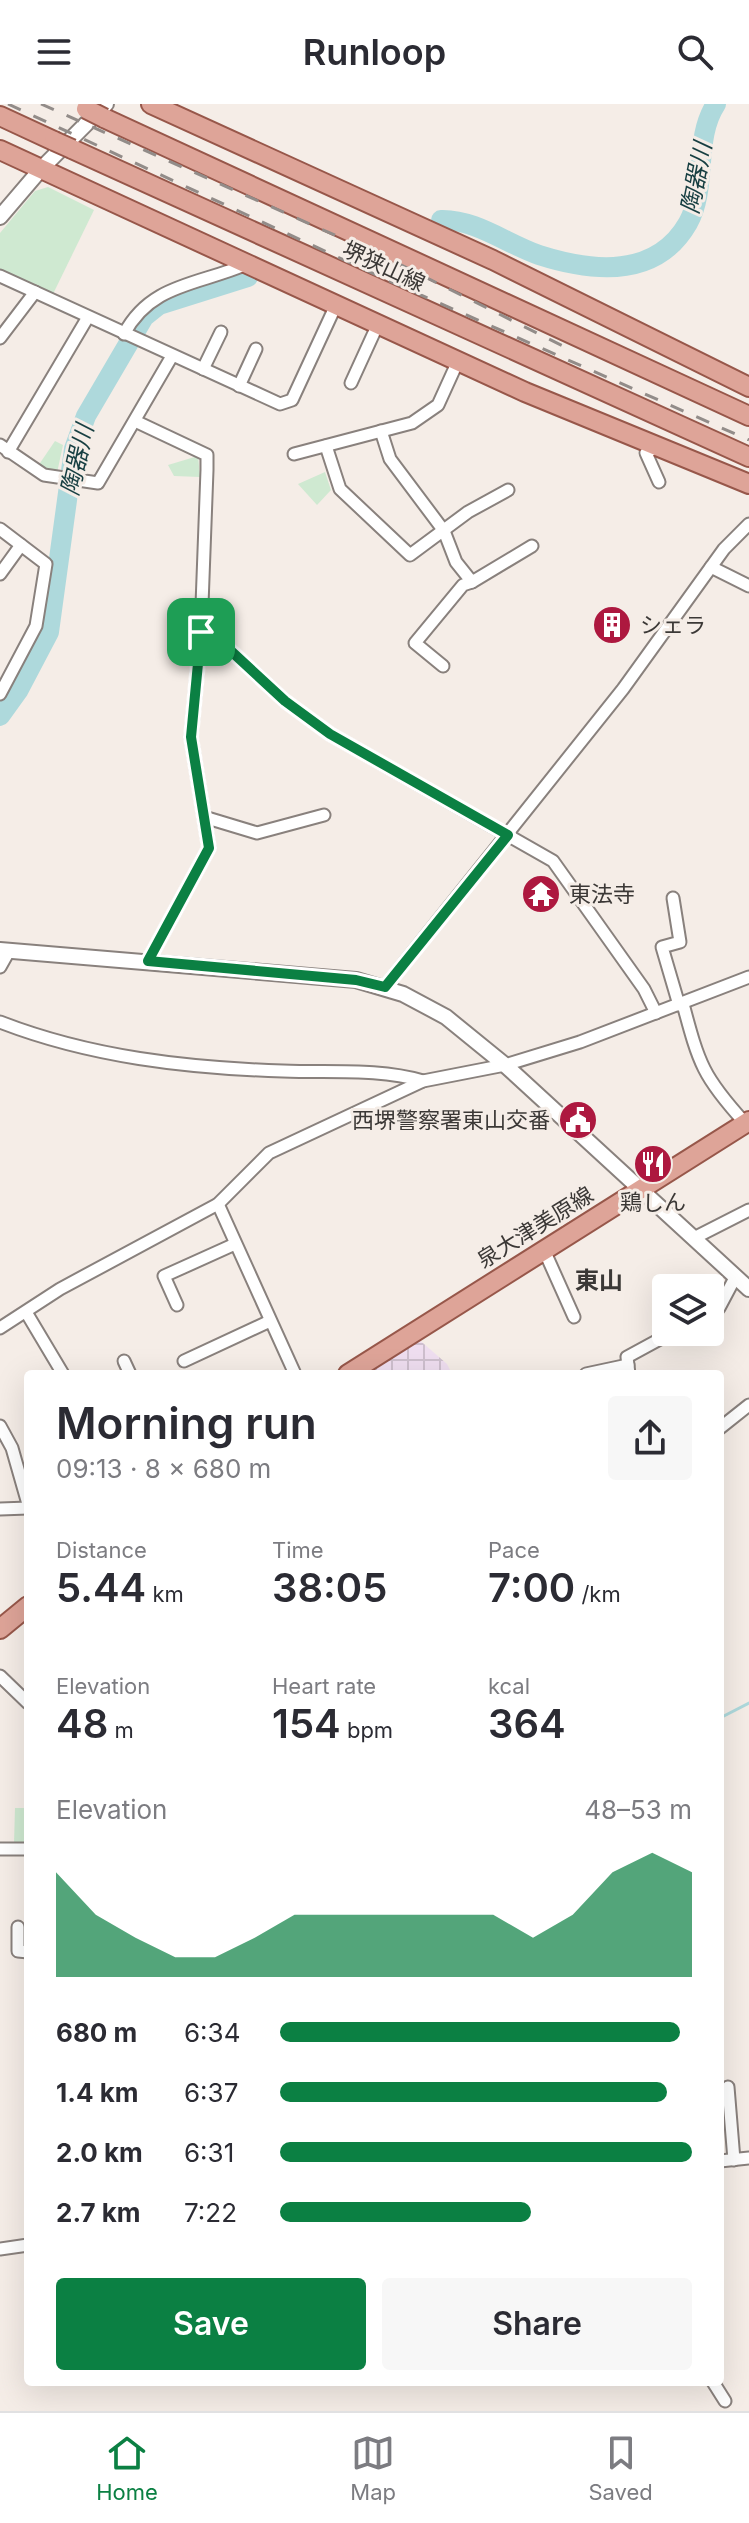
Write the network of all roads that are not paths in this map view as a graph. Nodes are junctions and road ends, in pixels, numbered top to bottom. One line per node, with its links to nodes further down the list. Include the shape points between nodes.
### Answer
1 (151, 104): 23 (main road, via 493,260)
2 (80, 107): 3 (main road, 堺狭山線, bridge)
3 (105, 111): 6 (street); 24 (main road, 堺狭山線, via 237,179)
4 (0, 116): 31 (main road, 堺狭山線, bridge)
5 (0, 150): 6 (main road)
6 (41, 169): 7 (street); 8 (main road)
7 (0, 217)
8 (247, 264): 11 (main road); 15 (street, via 150,299 135,313)
9 (0, 276): 10 (street)
10 (35, 292): 12 (street); 16 (street)
11 (336, 305): 13 (main road); 22 (street, via 292,400 280,404)
12 (88, 317): 15 (street); 29 (street)
13 (378, 324): 19 (main road); 21 (street)
14 (221, 332): 20 (street)
15 (129, 336): 18 (street)
16 (0, 338)
17 (256, 349): 22 (street)
18 (172, 356): 20 (street); 25 (street)
19 (458, 361): 26 (street, via 438,405 412,423); 27 (main road)
20 (203, 369): 22 (street)
21 (351, 383)
22 (239, 386)
23 (749, 387)
24 (749, 416)
25 (135, 421): 29 (street, via 98,483 44,475); 44 (street, via 207,455)
26 (381, 431): 28 (street); 37 (street, via 396,470)
27 (660, 445): 32 (street, via 646,453); 33 (main road)
28 (326, 446): 30 (street); 37 (street, via 340,489 410,555)
29 (4, 448)
30 (294, 454)
31 (749, 457)
32 (659, 482)
33 (749, 484)
34 (508, 490): 37 (street)
35 (749, 524): 40 (street)
36 (0, 529): 38 (street)
37 (444, 531): 42 (street, via 456,562)
38 (21, 545): 41 (street); 46 (street, via 46,564 33,636)
39 (532, 546): 42 (street)
40 (711, 567): 43 (street); 49 (street)
41 (0, 574)
42 (472, 582): 45 (street, via 463,585 415,643)
43 (749, 586)
44 (201, 632): 48 (street, via 191,737); 49 (street, via 218,639 330,734)
45 (443, 666)
46 (0, 694)
47 (324, 815): 48 (street, via 257,833)
48 (204, 817): 52 (street, via 209,848)
49 (508, 835): 55 (street); 57 (street, via 553,861)
50 (673, 898): 56 (street, via 680,942 662,947)
51 (4, 951): 52 (street); 53 (street)
52 (148, 961): 55 (street)
53 (0, 967)
54 (749, 977): 56 (street)
55 (385, 987): 59 (street, via 446,1017)
56 (681, 1005): 57 (street); 61 (street, via 704,1074)
57 (656, 1013): 59 (street)
58 (0, 1022): 60 (street, via 35,1036 136,1058 281,1071 356,1071)
59 (505, 1065): 60 (street); 62 (street)
60 (423, 1081): 63 (street, via 269,1153)
61 (747, 1122): 62 (main road, 泉大津美原線)
62 (642, 1188): 65 (street); 67 (main road, 泉大津美原線)
63 (218, 1204): 66 (street); 72 (street)
64 (749, 1210): 65 (street)
65 (694, 1238): 68 (street)
66 (235, 1244): 71 (street, via 164,1276); 74 (street)
67 (544, 1250): 73 (street); 83 (main road, 泉大津美原線)
68 (736, 1276): 69 (street); 70 (street)
69 (749, 1289)
70 (724, 1299)
71 (177, 1305)
72 (26, 1312): 75 (street); 80 (street)
73 (574, 1317)
74 (270, 1321): 78 (street); 82 (street)
75 (0, 1328)
76 (652, 1343): 79 (street, via 627,1357)
77 (124, 1361): 81 (street)
78 (184, 1361)
79 (628, 1369)
80 (61, 1370)
81 (128, 1370)
82 (293, 1370)
83 (354, 1370)
84 (749, 1405): 86 (street)
85 (749, 1417): 86 (street)
86 (726, 1422)
87 (0, 1426): 88 (street)
88 (24, 1492)
89 (24, 1506): 90 (street)
90 (0, 1509)
91 (24, 1609): 92 (main road)
92 (0, 1629)
93 (0, 1676): 94 (street)
94 (24, 1699)
95 (0, 1849): 96 (street)
96 (24, 1849)
97 (18, 1927): 98 (street, via 18,1951)
98 (24, 1952)
99 (728, 2087): 101 (street)
100 (749, 2158): 101 (street)
101 (734, 2160): 102 (street)
102 (724, 2161)
103 (24, 2246): 104 (street)
104 (0, 2249)
105 (716, 2386): 106 (street)
106 (725, 2401)

